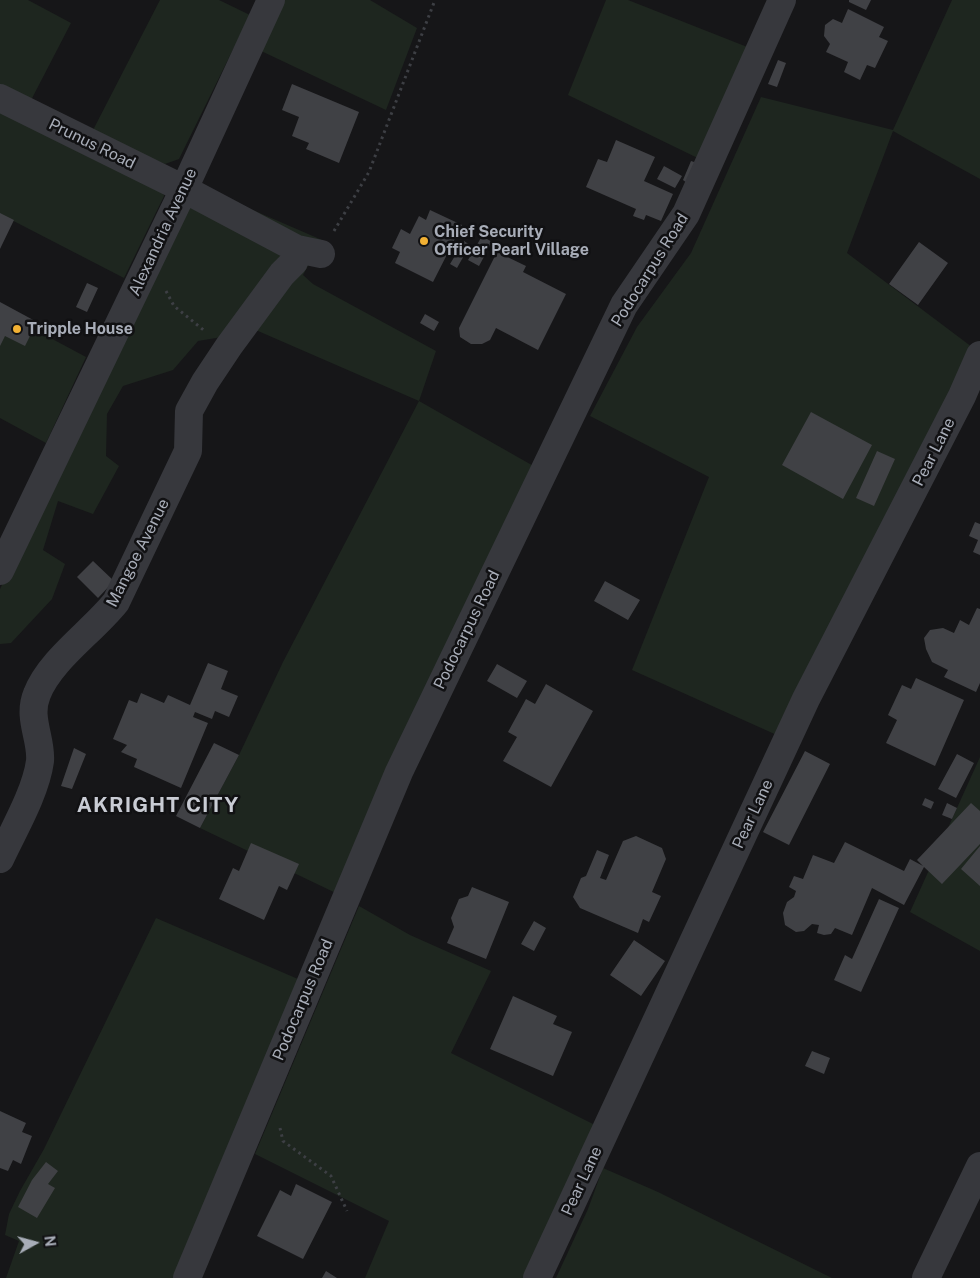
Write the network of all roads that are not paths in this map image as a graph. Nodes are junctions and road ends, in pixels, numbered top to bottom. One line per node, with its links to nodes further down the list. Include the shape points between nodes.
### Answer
1 (271, 0): 4 (street, Alexandria Avenue)
2 (782, 0): 10 (street, Podocarpus Road, via 686,214 624,304 398,772)
3 (0, 98): 4 (street, Prunus Road)
4 (184, 189): 5 (street, Prunus Road); 7 (street, Alexandria Avenue)
5 (309, 252): 8 (street, Mangoe Avenue, via 282,274 229,346 189,410 188,451 116,602 46,676 36,696 34,727 40,749 38,771)
6 (980, 355): 11 (street, Pear Lane, via 806,699)
7 (0, 571)
8 (0, 859)
9 (980, 1166): 12 (street)
10 (187, 1278)
11 (537, 1278)
12 (926, 1278)

